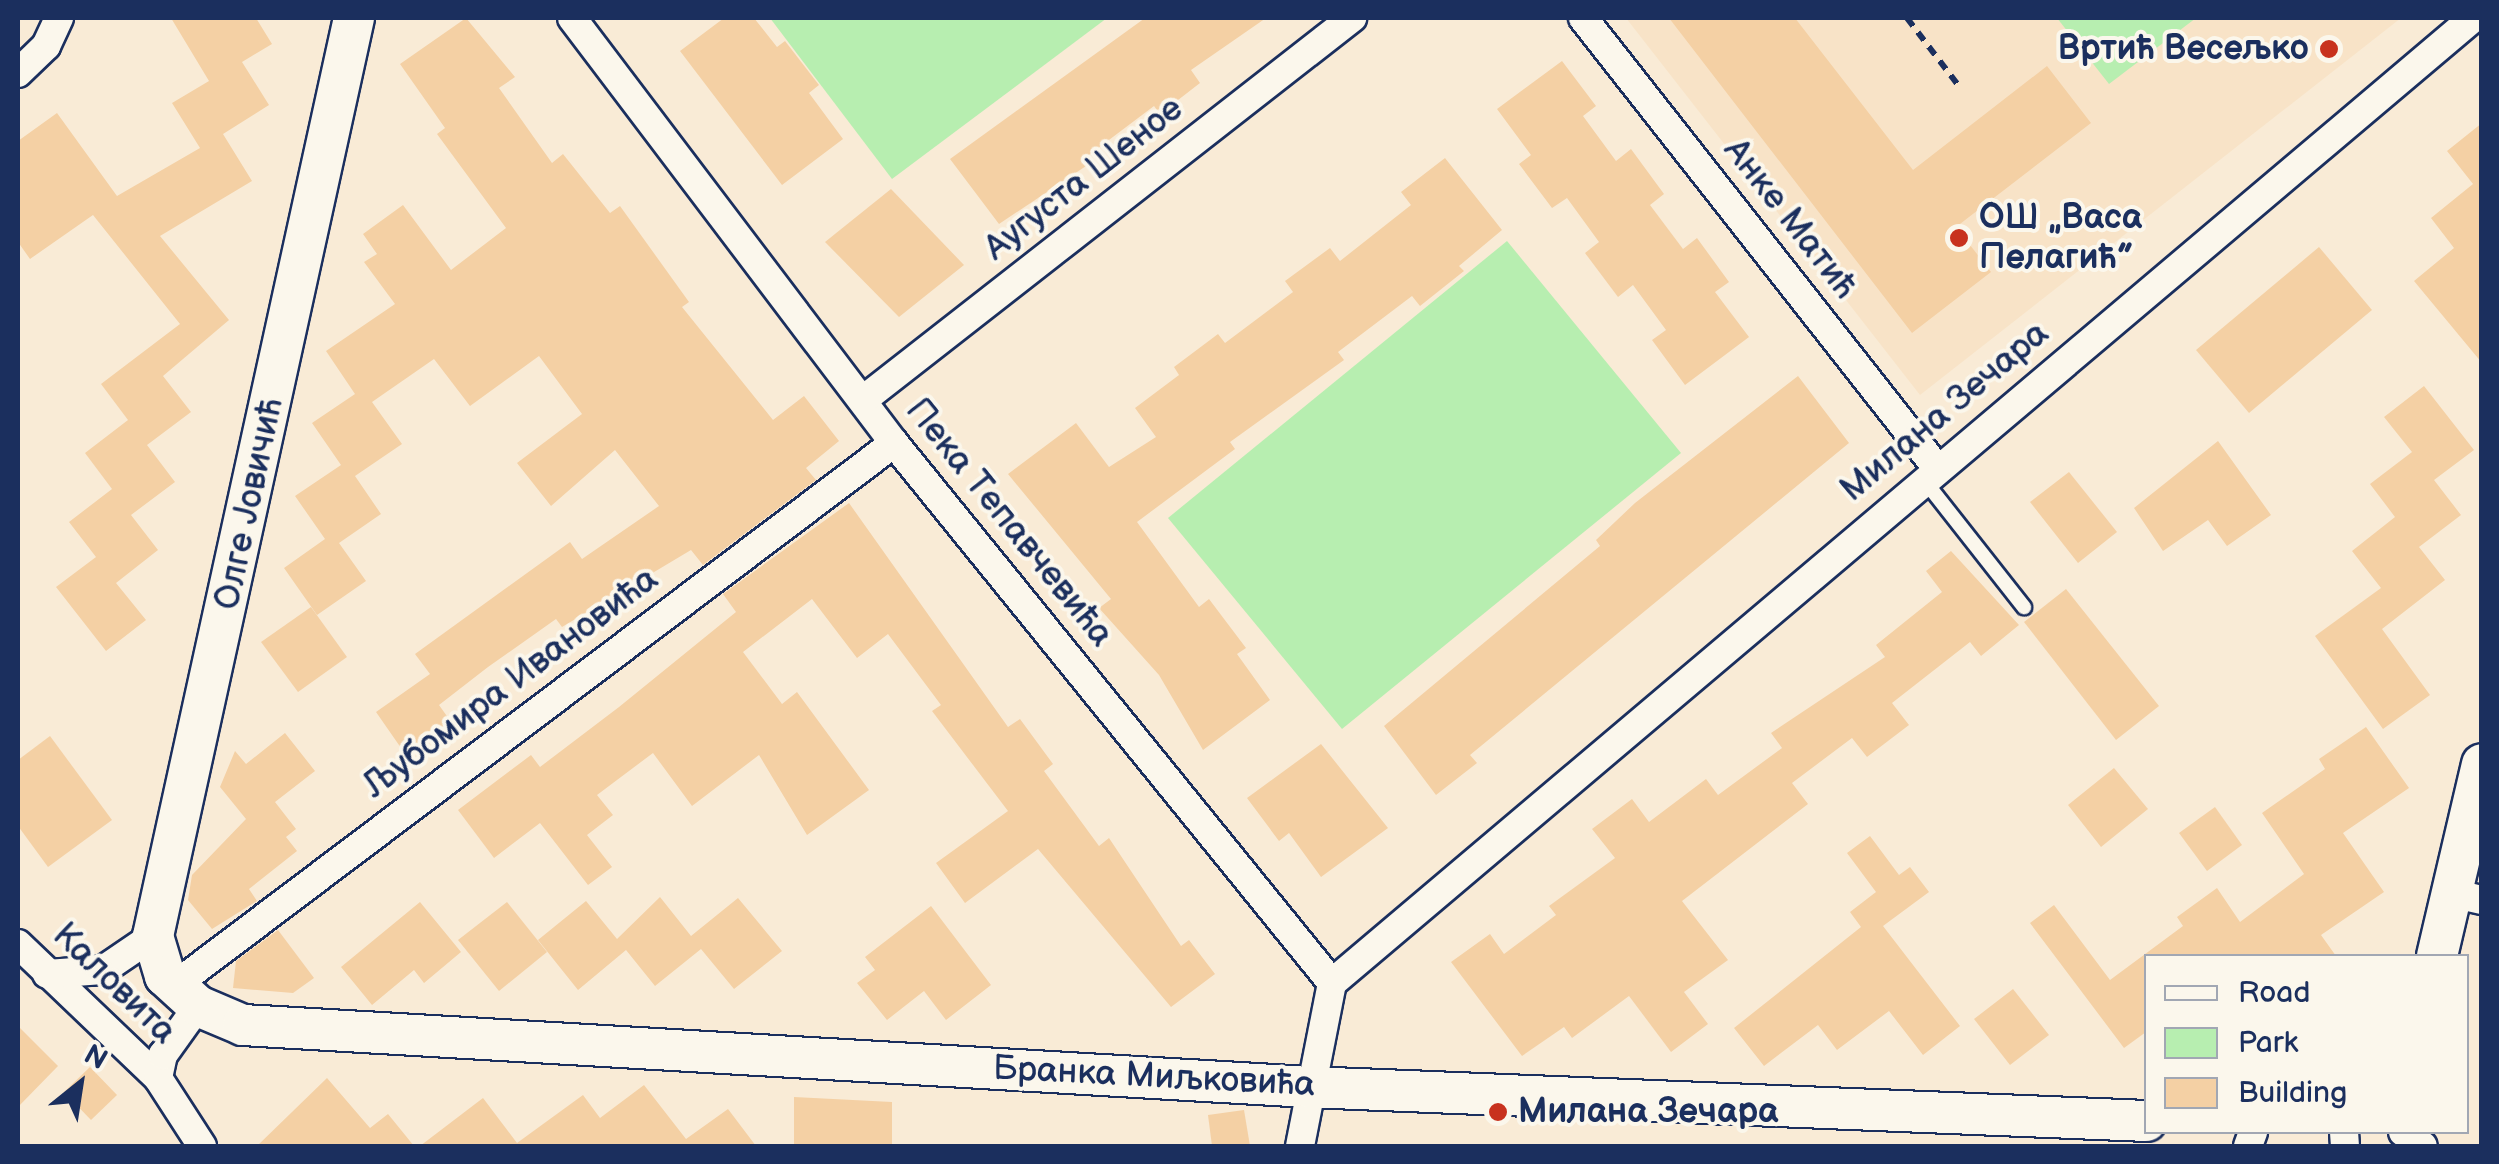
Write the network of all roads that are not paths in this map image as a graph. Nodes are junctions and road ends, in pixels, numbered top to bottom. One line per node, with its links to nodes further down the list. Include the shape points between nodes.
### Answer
1 (59, 18): 7 (street, via 46,46)
2 (354, 18): 14 (street, Олге Јовичић)
3 (572, 18): 8 (street, Пека Тепавчевића)
4 (1352, 18): 8 (street, Аугуста Шеное)
5 (1583, 18): 10 (street, Анке Матић)
6 (2473, 18): 10 (street, Милана Зечара)
7 (18, 73)
8 (863, 400): 9 (street, Пека Тепавчевића)
9 (894, 443): 18 (street, Пека Тепавчевића); 19 (street, Љубомира Ивановића)
10 (1930, 473): 11 (lane); 18 (street, Милана Зечара)
11 (2024, 608)
12 (2482, 764): 13 (street)
13 (2466, 897): 16 (street)
14 (153, 936): 17 (street, via 103,970); 19 (street, via 158,964)
15 (18, 944): 17 (street, Каловита)
16 (2437, 954)
17 (47, 974): 20 (street, Каловита)
18 (1332, 983): 21 (street)
19 (186, 996): 20 (street, Љубомира Ивановића); 21 (street, Бранка Миљковића, via 242,1026)
20 (158, 1078): 23 (street, Каловита)
21 (1308, 1087): 22 (street, Бранка Миљковића); 24 (street)
22 (2144, 1122)
23 (202, 1146)
24 (1300, 1146)

